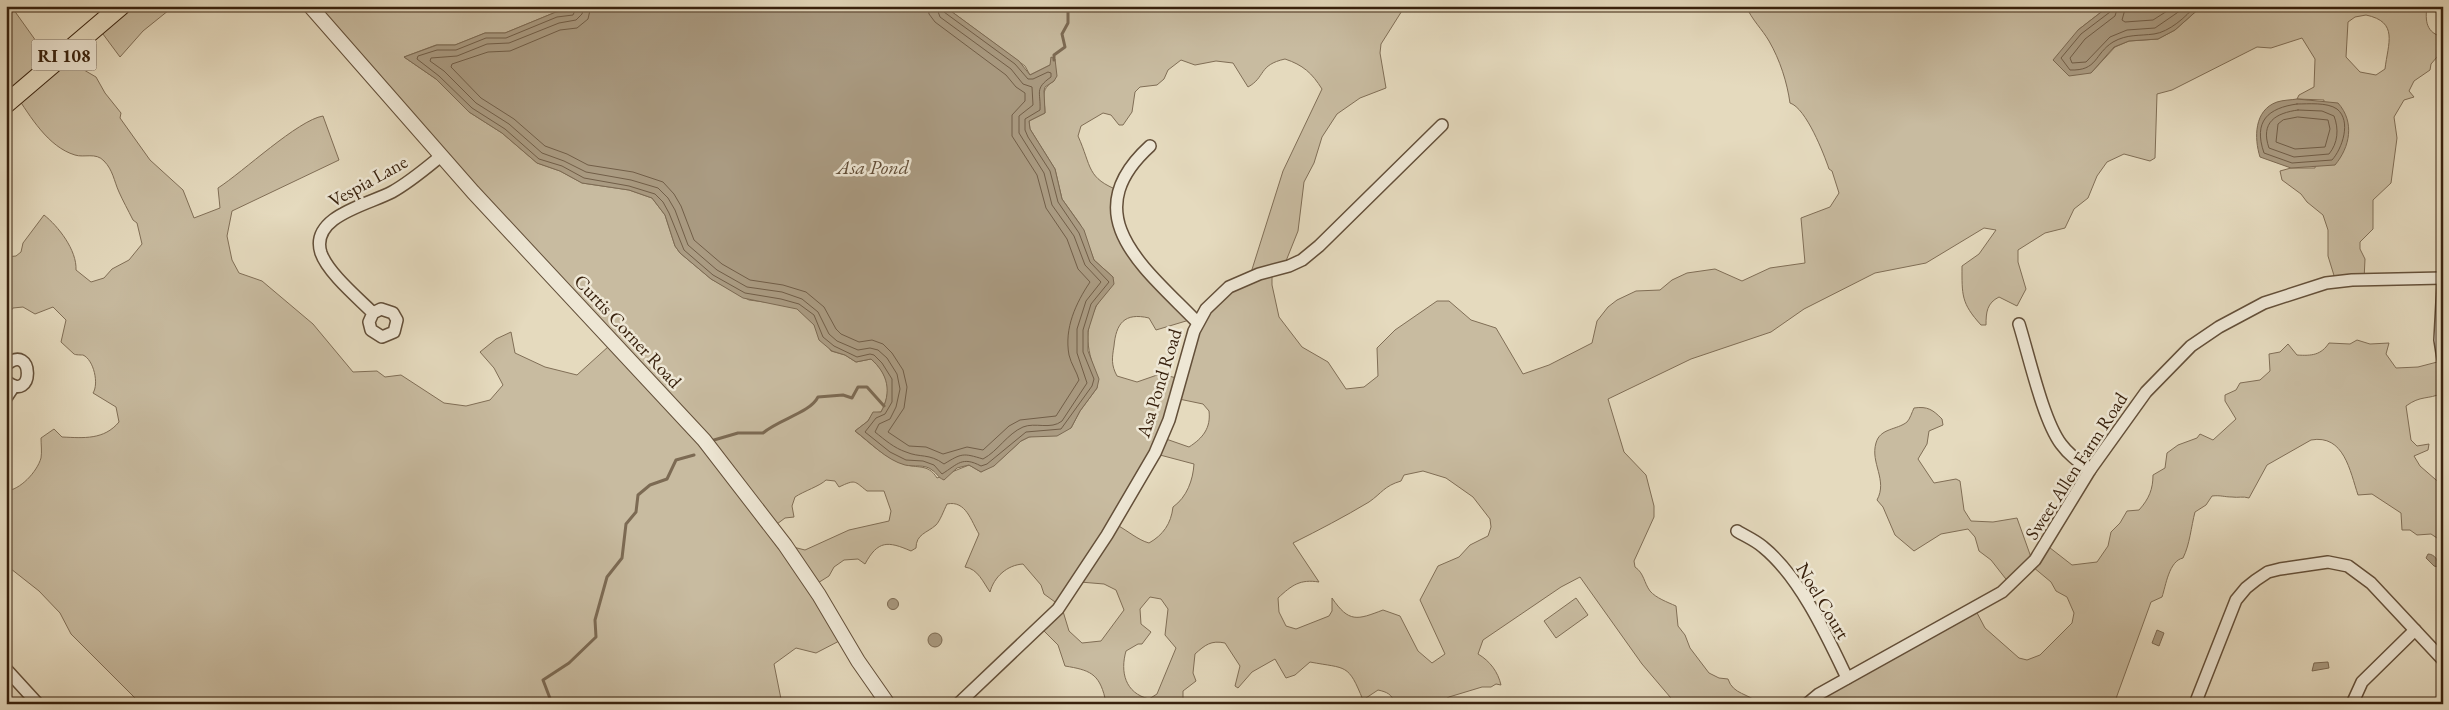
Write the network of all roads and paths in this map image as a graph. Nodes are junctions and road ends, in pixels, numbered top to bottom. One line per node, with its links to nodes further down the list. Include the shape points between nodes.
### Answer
1 (121, 6): 3 (main road, RI 108)
2 (310, 6): 6 (street, Curtis Corner Road)
3 (6, 104)
4 (1442, 126): 10 (street, Asa Pond Road, via 1302,260 1229,287 1216,297)
5 (1150, 146): 10 (street, via 1121,181 1117,194 1122,236 1136,259)
6 (441, 156): 9 (street, Vespia Lane, via 392,192 338,216 323,232 320,242 325,260); 23 (street, Curtis Corner Road, via 704,440 786,545)
7 (2443, 278): 16 (street, Sweet Allen Farm Road, via 2326,283 2282,296 2232,318 2191,346 2159,376)
8 (2443, 284): 12 (street, via 2440,340)
9 (373, 313)
10 (1197, 322): 24 (street, Asa Pond Road, via 1169,420 1155,453 1112,527 1058,609)
11 (2019, 324): 16 (street, via 2051,426 2072,457)
12 (2443, 359)
13 (6, 364): 14 (street, via 20,360 28,368 24,382)
14 (10, 384): 15 (street)
15 (6, 398)
16 (2090, 470): 21 (street, Sweet Allen Farm Road, via 2035,560 2002,592)
17 (1737, 531): 21 (street, Noel Court, via 1765,548 1784,569 1800,591)
18 (2415, 630): 19 (street); 26 (street, via 2372,583 2348,566 2317,562 2268,572 2236,600); 27 (street, via 2362,682)
19 (2443, 660)
20 (6, 669): 22 (street)
21 (1848, 678): 25 (street, Sweet Allen Farm Road)
22 (38, 704)
23 (888, 704)
24 (958, 704)
25 (1807, 704)
26 (2195, 704)
27 (2352, 704)

